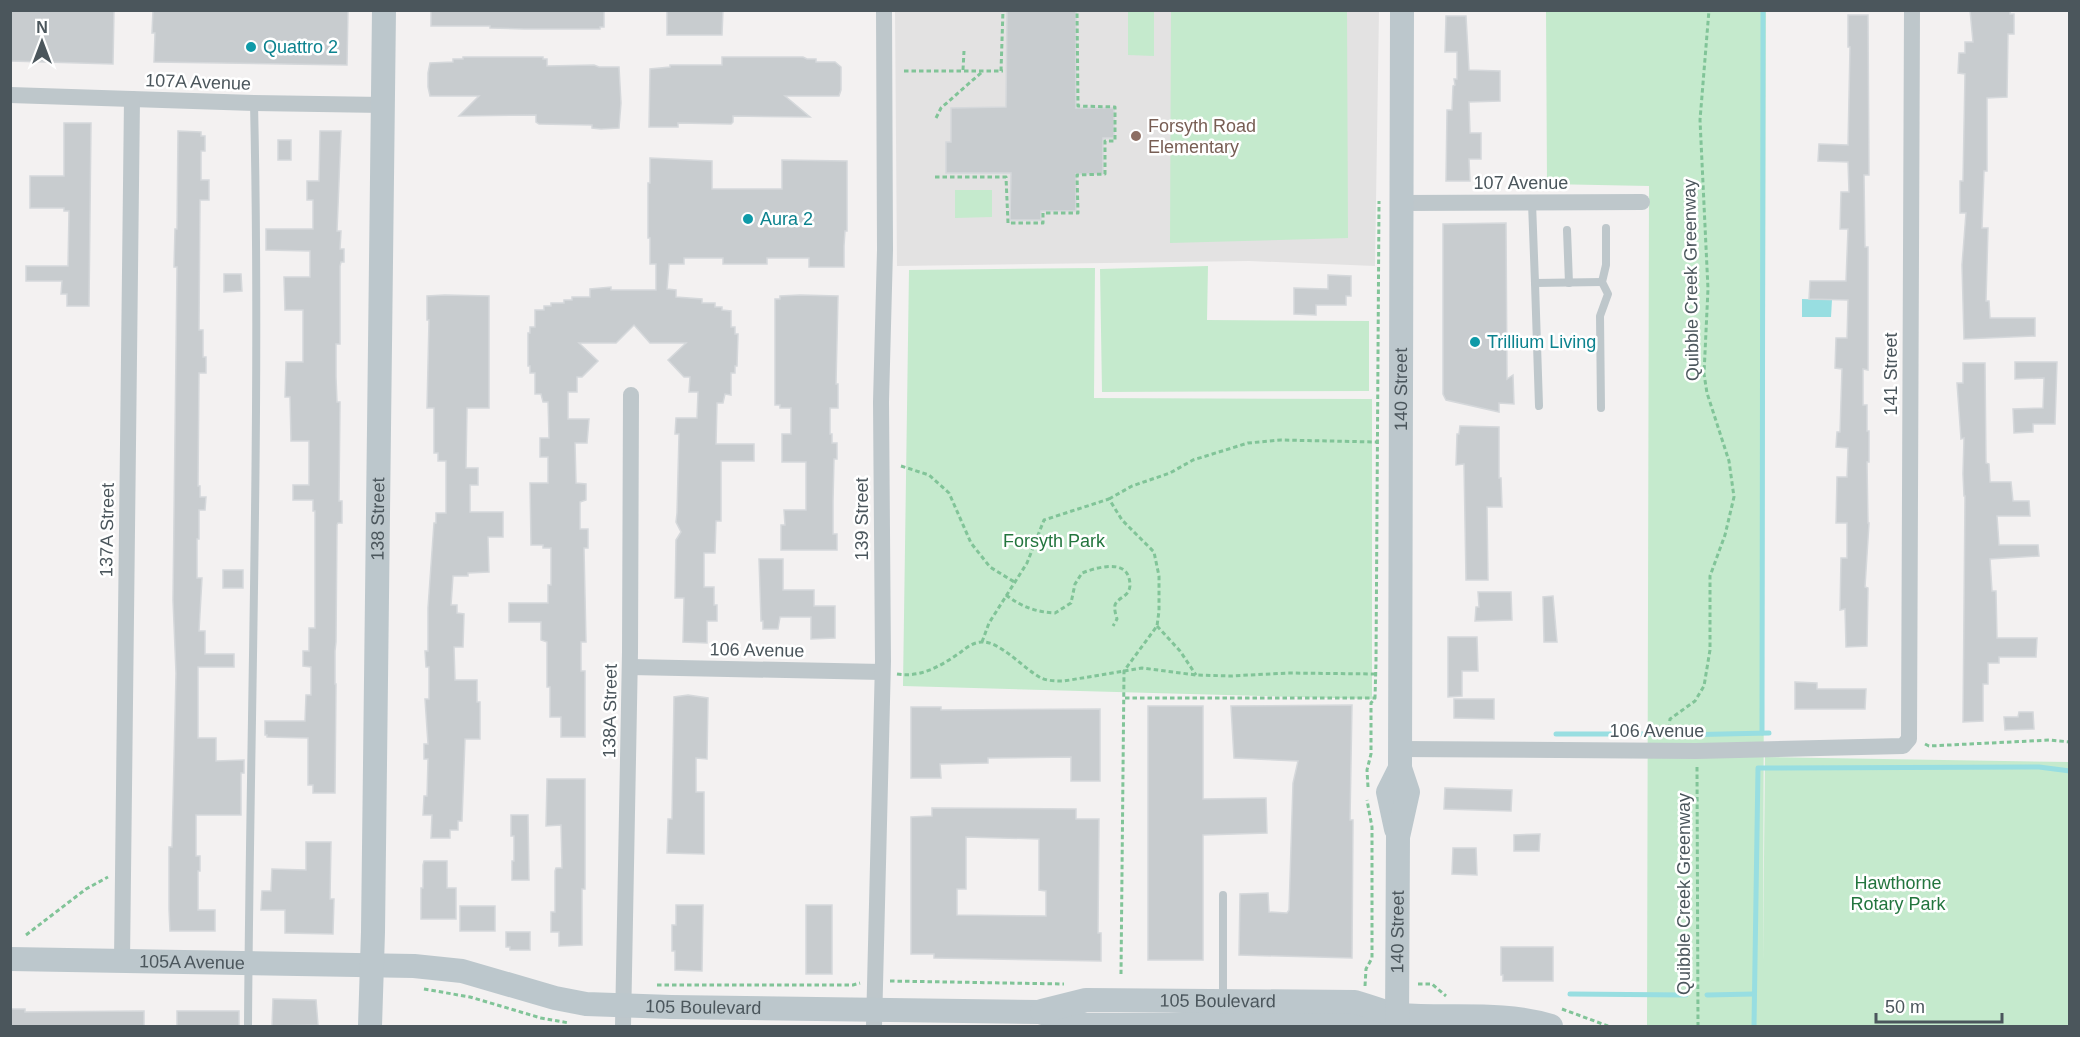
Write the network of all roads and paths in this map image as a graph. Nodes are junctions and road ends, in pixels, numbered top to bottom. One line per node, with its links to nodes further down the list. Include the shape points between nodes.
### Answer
1 (384, 10): 15 (street, 138 Street)
2 (884, 10): 40 (street, 139 Street)
3 (1003, 10): 11 (path, via 1002,71)
4 (1077, 10): 17 (path, via 1078,106 1115,107 1115,141 1105,141 1105,174 1077,175 1078,213 1043,213 1044,223 1008,223 1006,177)
5 (1401, 10): 20 (street, 140 Street)
6 (1709, 10): 46 (path, Quibble Creek Greenway, via 1700,120 1708,289 1704,374 1729,461 1734,496 1710,576 1710,651 1704,686 1695,701 1670,719)
7 (1912, 10): 45 (street, 141 Street)
8 (964, 51): 10 (path)
9 (904, 71): 10 (path)
10 (963, 71): 11 (path)
11 (983, 71): 16 (path, via 941,108)
12 (10, 95): 13 (street, 107A Avenue)
13 (132, 99): 14 (street, 107A Avenue); 50 (street, 137A Street)
14 (254, 103): 15 (street, 107A Avenue); 55 (lane, via 258,250)
15 (383, 105): 56 (street, 138 Street)
16 (936, 118)
17 (934, 177)
18 (1380, 190): 30 (path)
19 (1642, 202): 21 (street, 107 Avenue)
20 (1401, 203): 21 (street, 107 Avenue); 48 (street, 140 Street)
21 (1532, 203): 25 (lane)
22 (1606, 228): 24 (lane)
23 (1567, 230): 26 (lane)
24 (1602, 282): 26 (lane); 29 (lane, via 1608,294 1600,316)
25 (1535, 283): 26 (lane); 28 (lane)
26 (1569, 283)
27 (631, 395): 38 (street, 138A Street)
28 (1539, 406)
29 (1601, 408)
30 (1377, 442): 32 (path, via 1248,443 1192,460); 41 (path)
31 (901, 466): 33 (path, via 929,475 949,493 971,543 990,567)
32 (1109, 498): 33 (path, via 1044,520); 36 (path, via 1122,520 1154,552 1159,576)
33 (1016, 583): 34 (path)
34 (1006, 595): 35 (path, via 1021,606 1055,614 1071,603 1082,573 1120,568 1130,584 1128,592 1116,602 1117,619); 37 (path)
35 (1113, 626)
36 (1157, 626): 39 (path); 42 (path)
37 (982, 642): 39 (path, via 1047,680); 40 (path, via 972,644 927,672)
38 (630, 667): 40 (street, 106 Avenue); 66 (street, 138A Street)
39 (1124, 671): 42 (path, via 1154,669); 43 (path)
40 (882, 672): 67 (street, 139 Street)
41 (1375, 674): 42 (path); 44 (path)
42 (1196, 675)
43 (1124, 698): 44 (path); 57 (path)
44 (1375, 698): 60 (path, via 1371,703 1371,754 1367,770 1372,827 1372,958)
45 (1914, 740): 47 (path, via 1929,746); 48 (street, 106 Avenue, via 1903,746)
46 (1668, 741)
47 (2070, 742)
48 (1400, 758): 68 (street, 140 Street, via 1388,792 1398,837)
49 (1697, 762): 73 (path, Quibble Creek Greenway)
50 (123, 869): 52 (path, via 86,889); 54 (street, 137A Street)
51 (1223, 895): 64 (lane)
52 (26, 935)
53 (10, 959): 54 (street, 105A Avenue)
54 (122, 962): 55 (street, 105A Avenue)
55 (249, 964): 56 (street, 105A Avenue); 70 (lane)
56 (372, 964): 66 (street, 105 Boulevard, via 462,971); 71 (street, 138 Street)
57 (1121, 974)
58 (861, 983): 59 (path)
59 (653, 984)
60 (1365, 984)
61 (1432, 984): 63 (path)
62 (418, 988): 69 (path)
63 (1436, 994)
64 (1223, 1001): 65 (street, 105 Boulevard, via 1086,1000); 68 (street, 105 Boulevard, via 1355,1002)
65 (1040, 1012): 67 (street, 105 Boulevard); 68 (street, 105 Boulevard, via 1086,1025 1366,1024)
66 (624, 1016): 67 (street, 105 Boulevard)
67 (874, 1018)
68 (1397, 1020): 72 (street, 105 Boulevard, via 1491,1017)
69 (577, 1023)
70 (248, 1026)
71 (370, 1026)
72 (1551, 1026)
73 (1698, 1026)

